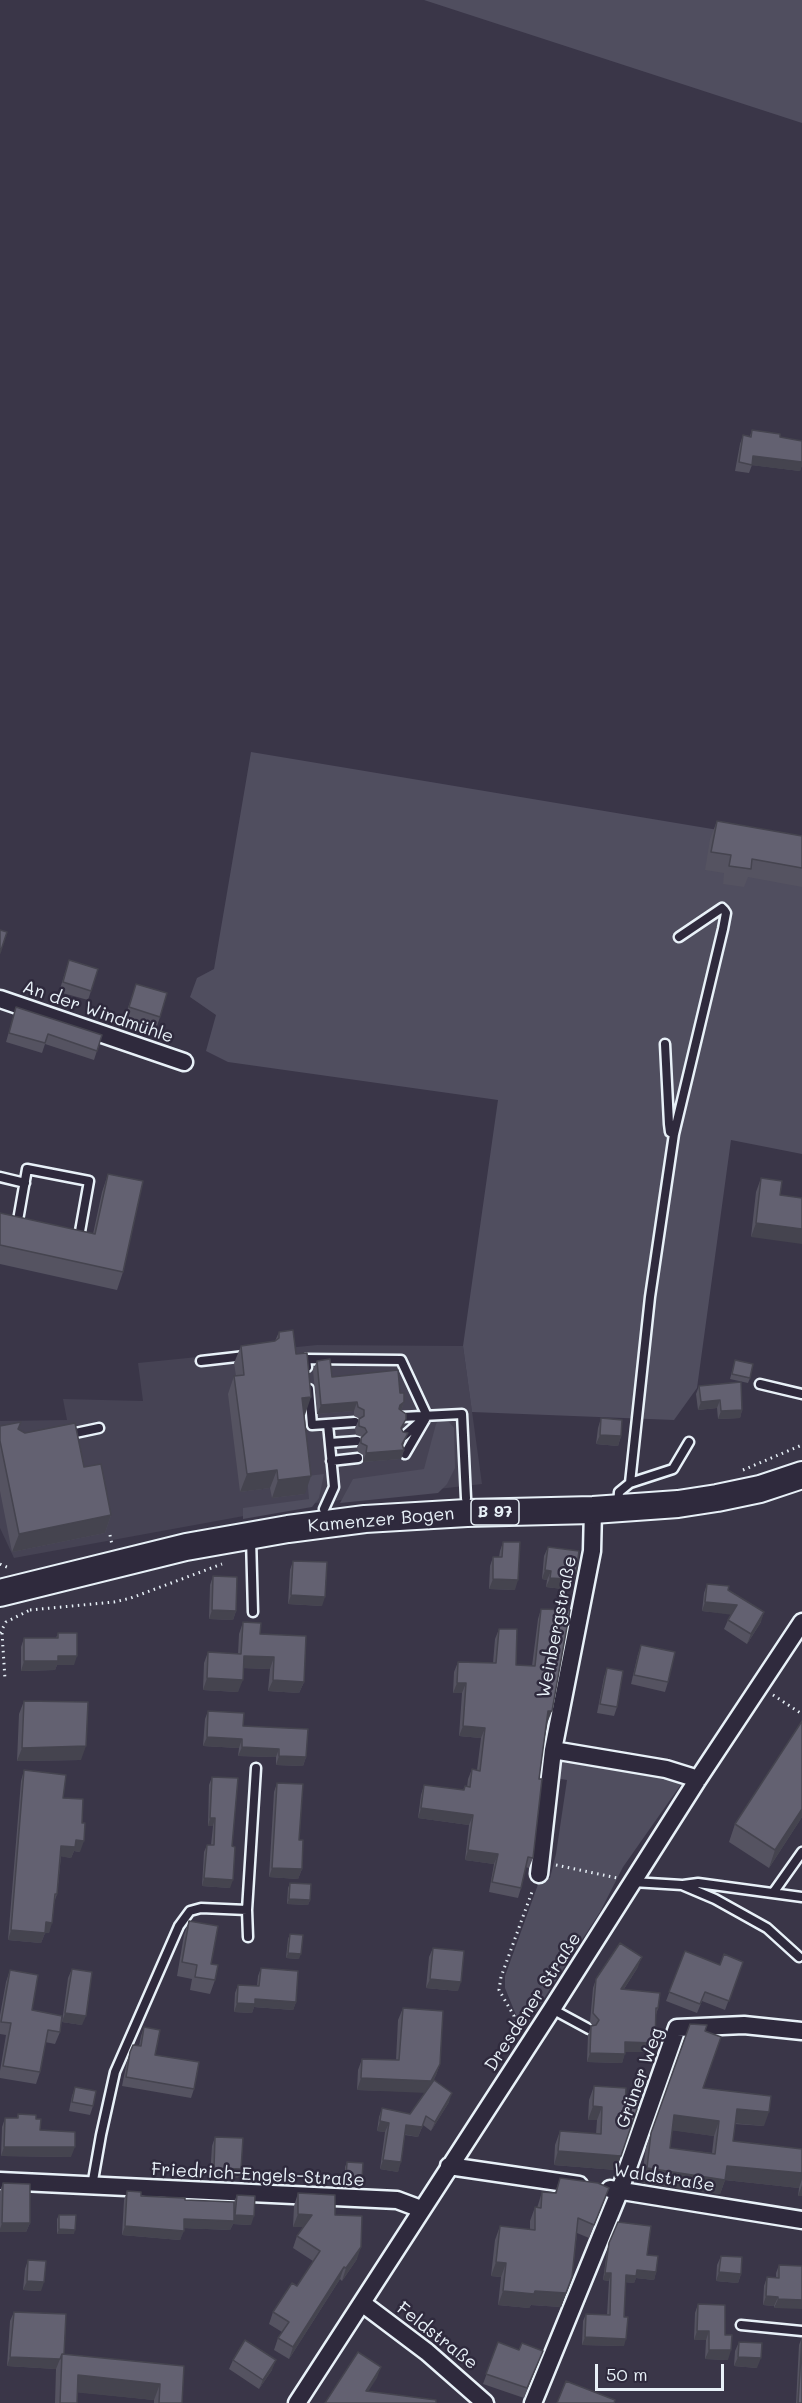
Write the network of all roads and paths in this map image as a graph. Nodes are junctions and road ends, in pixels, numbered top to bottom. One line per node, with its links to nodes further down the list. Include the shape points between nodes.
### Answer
1 (679, 937): 5 (lane, via 724,910 723,929)
2 (0, 999): 4 (street, An der Windmühle)
3 (666, 1044): 5 (lane, via 669,1124)
4 (184, 1062)
5 (674, 1134): 28 (lane, via 650,1297)
6 (0, 1178): 7 (lane)
7 (25, 1183): 7 (lane, via 17,1226 79,1237 89,1181 27,1169)
8 (256, 1355): 9 (lane)
9 (201, 1361)
10 (760, 1384): 11 (lane)
11 (802, 1394)
12 (426, 1416): 13 (lane); 15 (lane, via 401,1360 306,1359 312,1425); 17 (lane); 23 (lane); 29 (lane, via 462,1414)
13 (402, 1417)
14 (355, 1422): 15 (lane)
15 (328, 1424): 21 (lane)
16 (99, 1428): 18 (lane)
17 (404, 1436)
18 (53, 1438)
19 (357, 1441): 21 (lane)
20 (689, 1442): 28 (lane, via 673,1469)
21 (330, 1443): 25 (lane)
22 (802, 1445): 26 (path)
23 (405, 1454)
24 (358, 1458): 25 (lane)
25 (332, 1461): 30 (lane, via 334,1487)
26 (733, 1472)
27 (802, 1475): 31 (main road, Kamenzer Bogen / B 97, via 717,1498)
28 (630, 1483): 31 (lane)
29 (466, 1497)
30 (324, 1509)
31 (606, 1510): 32 (main road, Kamenzer Bogen / B 97, via 365,1519); 41 (street, Weinbergstraße, via 592,1551)
32 (251, 1545): 33 (main road, Kamenzer Bogen / B 97, via 114,1564); 34 (path, via 205,1569 131,1598); 35 (lane)
33 (0, 1593)
34 (30, 1610)
35 (253, 1612)
36 (802, 1622): 39 (street, Dresdener Straße)
37 (2, 1633): 38 (path)
38 (5, 1679)
39 (760, 1687): 40 (path); 43 (street, Dresdener Straße)
40 (802, 1714)
41 (553, 1750): 43 (street, via 666,1769); 45 (street, Weinbergstraße)
42 (256, 1768): 50 (lane)
43 (698, 1779): 46 (street, Dresdener Straße)
44 (802, 1852): 48 (lane)
45 (540, 1868): 46 (path); 56 (path, via 501,1977 500,1990)
46 (633, 1882): 47 (lane); 53 (street, Dresdener Straße)
47 (682, 1885): 48 (lane, via 698,1883); 52 (lane, via 767,1928)
48 (773, 1893): 49 (lane)
49 (802, 1897)
50 (247, 1911): 51 (lane); 59 (lane, via 201,1908 190,1911 179,1926 115,2072)
51 (248, 1938)
52 (799, 1958)
53 (552, 2009): 54 (lane); 56 (street, Dresdener Straße)
54 (589, 2029)
55 (802, 2031): 60 (street, Grüner Weg, via 744,2025 677,2028)
56 (524, 2052): 57 (street, Dresdener Straße)
57 (449, 2166): 60 (street, Waldstraße); 61 (street, Dresdener Straße)
58 (0, 2181): 59 (street, Friedrich-Engels-Straße)
59 (92, 2187): 61 (street, Friedrich-Engels-Straße, via 397,2200)
60 (620, 2190): 62 (street, Waldstraße); 68 (street)
61 (421, 2209): 63 (street, Dresdener Straße)
62 (802, 2220)
63 (362, 2303): 66 (street, Dresdener Straße); 67 (street, Feldstraße)
64 (741, 2325): 65 (lane)
65 (802, 2331)
66 (297, 2403)
67 (485, 2403)
68 (533, 2403)

